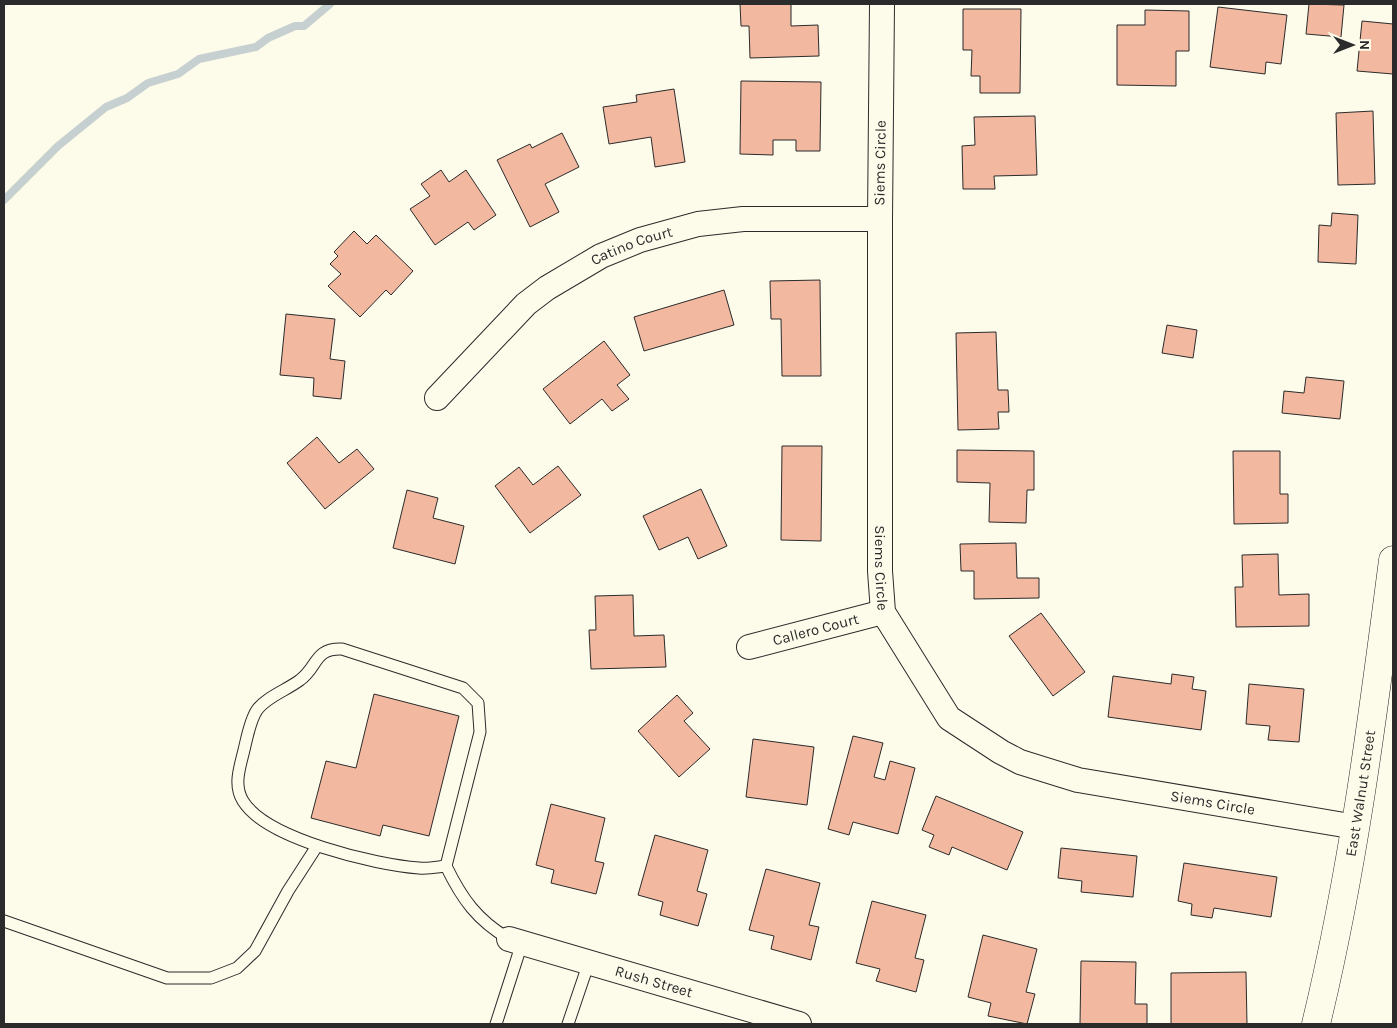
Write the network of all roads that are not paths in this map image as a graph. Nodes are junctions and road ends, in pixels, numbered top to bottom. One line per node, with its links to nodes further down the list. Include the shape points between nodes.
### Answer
1 (882, 4): 2 (street, Siems Circle)
2 (880, 219): 3 (street, Catino Court, via 743,219 698,224 640,240 601,256 526,304); 5 (street, Siems Circle)
3 (438, 398)
4 (1393, 560): 7 (street, East Walnut Street)
5 (882, 612): 6 (street, Callero Court); 8 (street, Siems Circle, via 949,718 1020,762 1078,780)
6 (749, 647)
7 (1385, 691): 8 (street, East Walnut Street)
8 (1356, 827): 17 (street, East Walnut Street, via 1337,938)
9 (318, 846): 10 (lane, via 376,862 421,868); 10 (lane, via 259,819 243,801 237,784 256,711 304,678 315,660 330,648 342,649 463,688 478,703 480,732); 11 (lane, via 288,891 255,951 237,968 211,978 166,978)
10 (446, 866): 12 (lane, via 459,892 487,926)
11 (4, 921)
12 (515, 941): 13 (street, Rush Street); 14 (lane)
13 (589, 962): 15 (lane); 16 (street, Rush Street)
14 (496, 1024)
15 (568, 1024)
16 (799, 1024)
17 (1316, 1024)

